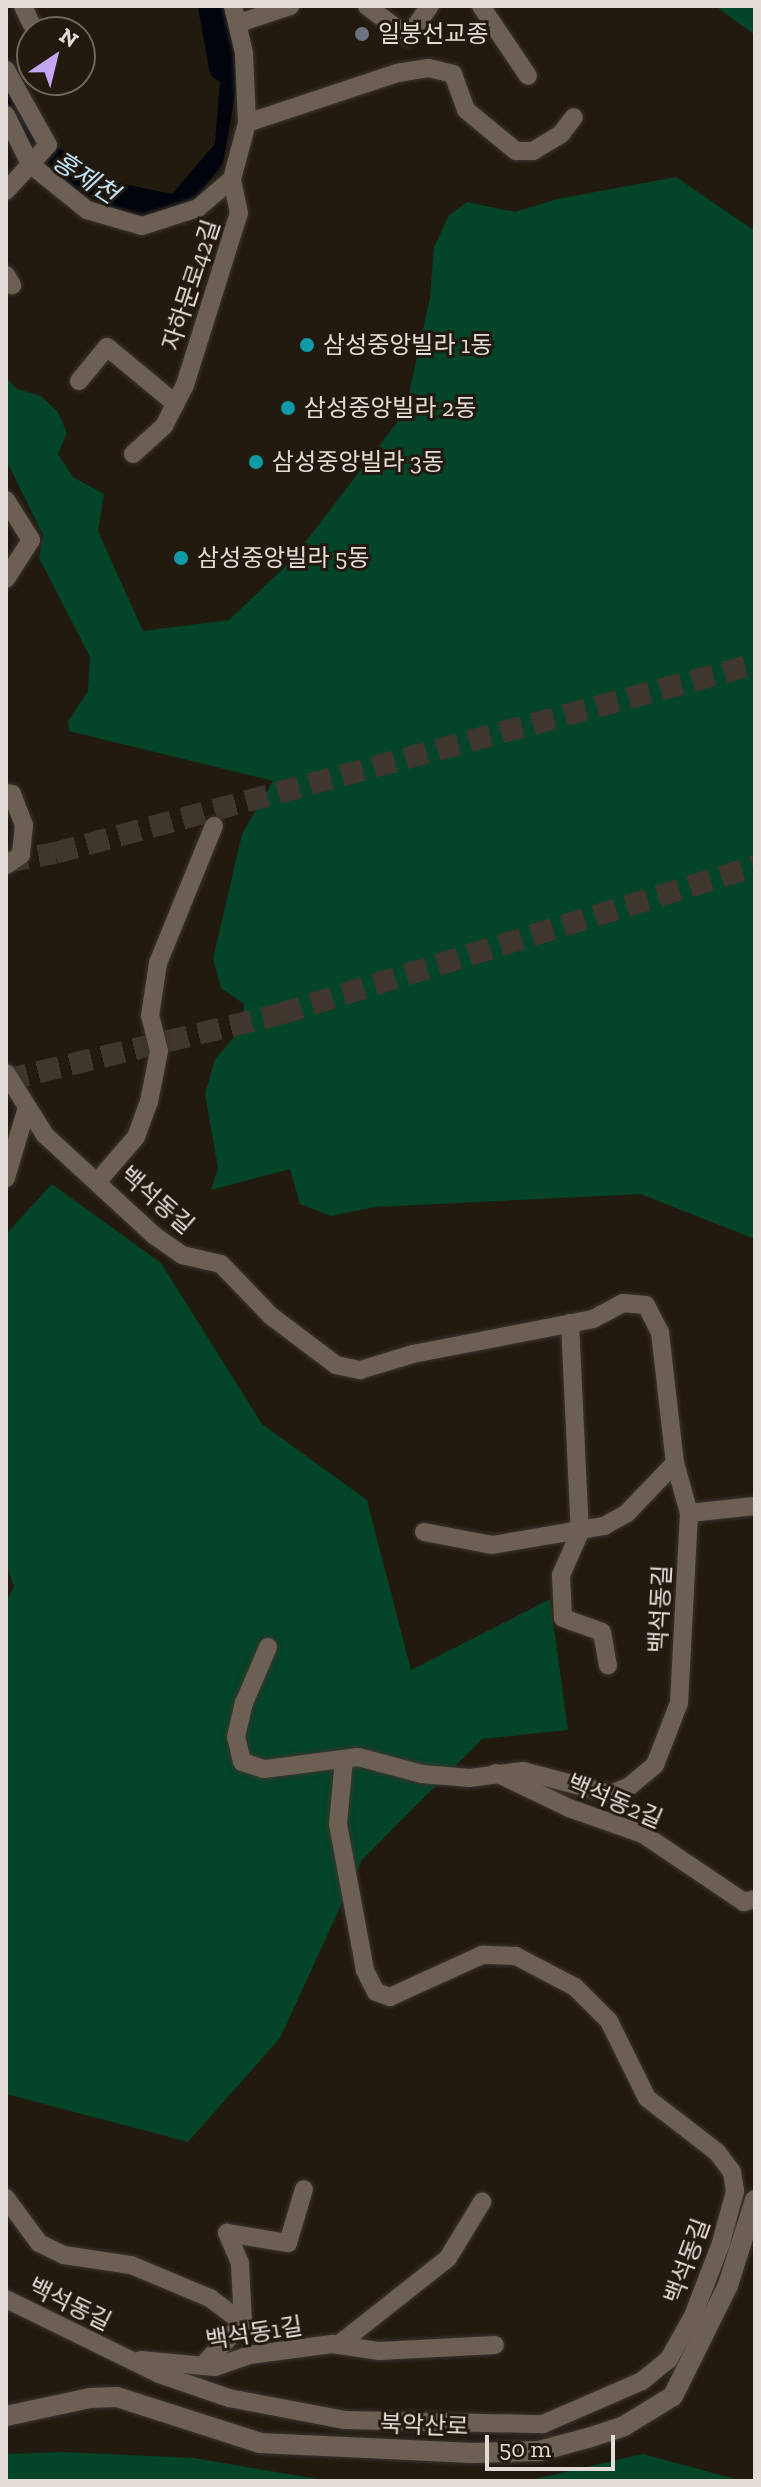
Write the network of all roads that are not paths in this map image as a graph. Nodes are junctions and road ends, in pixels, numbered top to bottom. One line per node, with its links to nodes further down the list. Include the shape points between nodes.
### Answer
1 (290, 6): 5 (street)
2 (367, 6): 3 (street, via 408,37)
3 (430, 6)
4 (481, 6): 7 (street)
5 (236, 14): 10 (street)
6 (6, 70): 11 (street, via 48,145)
7 (528, 76)
8 (6, 115): 11 (street)
9 (574, 117): 10 (street, via 542,146 516,151 466,110 453,74 429,68 397,73)
10 (247, 123): 12 (street)
11 (30, 164): 12 (street, via 87,210 142,226 198,208); 13 (street)
12 (232, 179): 15 (street, 자하문로42길, via 239,213)
13 (6, 191)
14 (79, 381): 15 (street, 자하문로42길, via 107,347)
15 (176, 404): 16 (street, 자하문로42길, via 150,443)
16 (133, 454)
17 (6, 500): 18 (street, via 31,540)
18 (6, 579)
19 (6, 793): 21 (street, via 12,794 24,825 21,855)
20 (214, 826): 25 (street, 백석동길, via 158,963 150,1016 159,1051 149,1102 136,1137)
21 (6, 865)
22 (6, 1073): 23 (street, 백석동길)
23 (27, 1107): 24 (street); 25 (street, 백석동길, via 45,1135)
24 (6, 1178)
25 (98, 1181): 26 (street, 백석동길, via 182,1255 221,1264 271,1316 336,1365 360,1370 413,1354)
26 (570, 1323): 27 (street, 백석동길, via 593,1319 623,1303 646,1305 660,1332); 31 (street)
27 (675, 1463): 29 (street, 백석동길); 31 (street, via 627,1513)
28 (755, 1506): 29 (street)
29 (689, 1513): 35 (street, 백석동길, via 679,1703 655,1765 610,1794 523,1771)
30 (424, 1532): 31 (street, via 492,1545)
31 (580, 1532): 33 (street, via 561,1575 563,1618 602,1632)
32 (268, 1647): 34 (street, 백석동길, via 236,1737 242,1762 264,1769)
33 (608, 1665)
34 (344, 1759): 35 (street, 백석동길, via 458,1777); 45 (street, 백석동길, via 338,1824 365,1970 376,1992 390,1997 482,1955 516,1956 575,1987 609,2021 647,2098 717,2152 732,2172 735,2191 721,2243 693,2316 669,2359 642,2381 543,2424 300,2415 229,2398)
35 (494, 1772): 36 (street, 백석동2길, via 569,1808 643,1834 744,1902)
36 (755, 1899)
37 (304, 2189): 42 (street, via 288,2243 227,2233 240,2263)
38 (6, 2198): 42 (street, via 39,2243 64,2255 131,2265 210,2298)
39 (755, 2200): 47 (street, 북악산로, via 728,2285 673,2396 624,2426 588,2438 539,2451 473,2453 260,2443 117,2397)
40 (482, 2202): 43 (street, 백석동1길, via 448,2258)
41 (6, 2299): 45 (street, 백석동길, via 52,2326)
42 (243, 2323): 46 (street)
43 (338, 2345): 44 (street, 백석동1길, via 379,2351); 46 (street, 백석동1길)
44 (495, 2345)
45 (130, 2359): 46 (street, 백석동1길)
46 (202, 2366)
47 (6, 2416)

